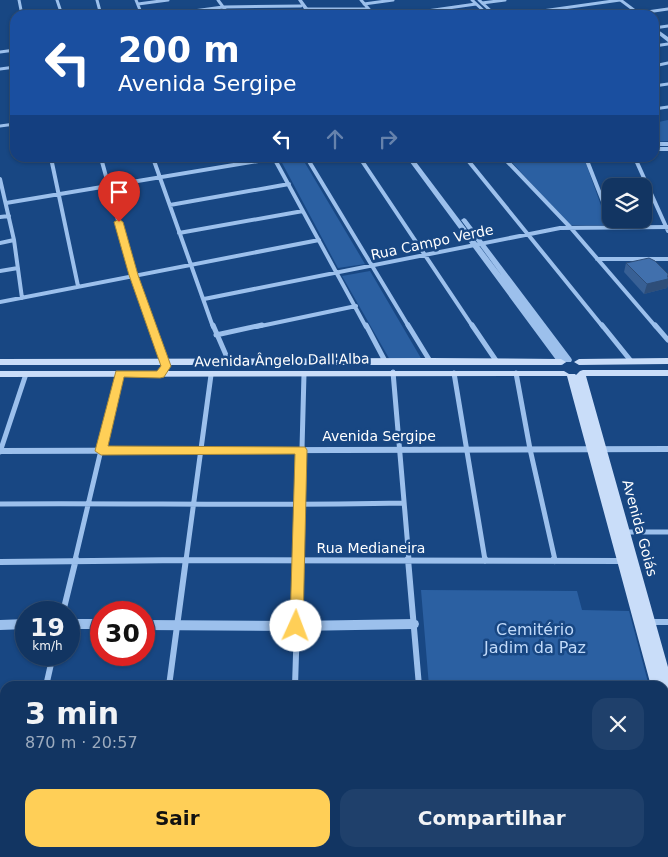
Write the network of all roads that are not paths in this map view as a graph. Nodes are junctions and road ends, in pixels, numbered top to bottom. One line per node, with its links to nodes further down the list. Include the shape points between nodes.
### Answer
1 (168, 0): 10 (street)
2 (218, 0): 15 (street)
3 (296, 0): 12 (street)
4 (367, 0): 11 (street)
5 (393, 0): 11 (street)
6 (472, 0): 14 (street)
7 (479, 0): 13 (street)
8 (505, 0): 13 (street)
9 (617, 0): 23 (street); 24 (street)
10 (137, 2)
11 (362, 2): 16 (street)
12 (300, 3): 15 (street)
13 (482, 3): 22 (street)
14 (476, 4): 20 (street); 21 (street)
15 (223, 7): 17 (street); 18 (street)
16 (369, 9): 19 (street)
17 (203, 10)
18 (225, 10)
19 (354, 10)
20 (434, 10)
21 (483, 10)
22 (490, 10)
23 (548, 10)
24 (631, 10)
25 (659, 31): 26 (street)
26 (668, 40)
27 (52, 162): 45 (street)
28 (102, 162): 43 (street)
29 (154, 162): 40 (street)
30 (252, 162): 40 (street)
31 (277, 162): 42 (street)
32 (309, 162): 66 (street)
33 (363, 162): 62 (street)
34 (413, 162): 61 (street)
35 (418, 162): 61 (street)
36 (469, 162): 57 (street)
37 (508, 162): 53 (street)
38 (588, 162): 46 (street)
39 (637, 162): 55 (street)
40 (160, 178): 43 (street); 48 (street)
41 (0, 179): 44 (street)
42 (289, 184): 48 (street); 49 (street)
43 (109, 186): 45 (street); 70 (street)
44 (1, 191): 47 (street)
45 (59, 194): 47 (street); 71 (street)
46 (602, 199)
47 (6, 203): 50 (street)
48 (170, 205): 56 (street)
49 (303, 211): 56 (street); 59 (street)
50 (9, 216): 51 (street); 58 (street)
51 (0, 218)
52 (602, 227): 53 (street, Rua Campo Verde)
53 (570, 228): 57 (street, Rua Campo Verde); 63 (street)
54 (652, 228): 55 (street, Rua Campo Verde)
55 (667, 228)
56 (179, 233): 65 (street)
57 (527, 234): 61 (street, Rua Campo Verde); 81 (street)
58 (14, 240): 60 (street); 67 (street)
59 (319, 240): 65 (street); 69 (street)
60 (0, 243)
61 (479, 244): 62 (street, Rua Campo Verde); 80 (street)
62 (426, 255): 66 (street, Rua Campo Verde); 87 (street)
63 (597, 259): 64 (street); 77 (street)
64 (668, 259)
65 (191, 264): 70 (street); 73 (street)
66 (372, 266): 69 (street, Rua Campo Verde); 79 (street)
67 (18, 268): 68 (street); 72 (street)
68 (0, 271)
69 (336, 273): 73 (street, Rua Campo Verde); 75 (street)
70 (134, 275): 71 (street); 85 (street)
71 (78, 286): 72 (street)
72 (22, 298): 74 (street)
73 (204, 299): 76 (street)
74 (0, 302)
75 (356, 306): 76 (street); 78 (street)
76 (216, 335): 86 (street)
77 (668, 340)
78 (385, 361): 79 (main road, Avenida Ângelo Dall'Alba); 86 (main road, Avenida Ângelo Dall'Alba)
79 (430, 361): 87 (main road, Avenida Ângelo Dall'Alba); 90 (main road, via 431,368)
80 (564, 361): 87 (main road, Avenida Ângelo Dall'Alba); 88 (main road, Avenida Ângelo Dall'Alba); 100 (main road, via 560,368)
81 (631, 361): 82 (main road); 88 (main road)
82 (668, 361)
83 (0, 362): 84 (main road, Avenida Ângelo Dall'Alba)
84 (100, 362): 85 (main road, Avenida Ângelo Dall'Alba); 95 (main road, via 93,369)
85 (164, 362): 86 (main road, Avenida Ângelo Dall'Alba); 97 (main road, via 166,368)
86 (229, 362)
87 (497, 362)
88 (579, 362): 100 (main road, via 584,368)
89 (393, 372): 90 (main road, Avenida Ângelo Dall'Alba); 98 (main road, Avenida Ângelo Dall'Alba); 108 (street)
90 (422, 372): 91 (main road, Avenida Ângelo Dall'Alba)
91 (454, 373): 99 (main road, Avenida Ângelo Dall'Alba); 102 (street)
92 (668, 373): 100 (main road, Avenida Ângelo Dall'Alba)
93 (0, 374): 94 (main road, Avenida Ângelo Dall'Alba)
94 (26, 374): 95 (main road, Avenida Ângelo Dall'Alba); 109 (street)
95 (95, 374): 96 (main road, Avenida Ângelo Dall'Alba)
96 (119, 374): 97 (main road, Avenida Ângelo Dall'Alba); 110 (street)
97 (160, 374): 101 (main road, Avenida Ângelo Dall'Alba)
98 (304, 374): 101 (main road, Avenida Ângelo Dall'Alba); 107 (street)
99 (516, 374): 100 (main road, Avenida Ângelo Dall'Alba); 103 (street)
100 (575, 374): 104 (main road, Avenida Goiás)
101 (211, 375): 106 (street)
102 (466, 449): 103 (street, Avenida Sergipe); 108 (street, Avenida Sergipe); 122 (street)
103 (530, 449): 104 (street, Avenida Sergipe); 123 (street)
104 (597, 449): 105 (street, Avenida Sergipe); 116 (main road, Avenida Goiás); 124 (main road, Avenida Goiás)
105 (668, 449)
106 (202, 450): 107 (street, Avenida Sergipe); 110 (street, Avenida Sergipe); 111 (street)
107 (301, 450): 108 (street, Avenida Sergipe); 115 (street)
108 (400, 450): 112 (street)
109 (0, 451): 110 (street, Avenida Sergipe)
110 (101, 451): 114 (street)
111 (194, 503): 114 (street); 115 (street); 118 (street)
112 (404, 503): 115 (street); 120 (street)
113 (0, 504): 114 (street)
114 (87, 505): 121 (street)
115 (300, 505): 119 (street)
116 (624, 532): 117 (street); 127 (main road, Avenida Goiás)
117 (668, 532)
118 (186, 560): 119 (street, Rua Medianeira); 121 (street, Rua Medianeira); 133 (street)
119 (299, 560): 120 (street, Rua Medianeira); 134 (street)
120 (410, 560): 122 (street, Rua Medianeira); 131 (street)
121 (75, 561): 125 (street, Rua Medianeira); 126 (street)
122 (485, 561): 123 (street, Rua Medianeira)
123 (555, 561): 124 (street, Rua Medianeira)
124 (622, 561): 140 (main road, Avenida Goiás)
125 (0, 562)
126 (66, 601)
127 (649, 622): 128 (street); 141 (main road, Avenida Goiás)
128 (668, 622)
129 (0, 624): 130 (street)
130 (15, 624)
131 (414, 624): 134 (street); 139 (street)
132 (155, 625): 133 (street)
133 (177, 625): 134 (street); 137 (street)
134 (296, 626): 138 (street)
135 (51, 666): 136 (street)
136 (47, 681)
137 (170, 681)
138 (295, 681)
139 (419, 681)
140 (656, 681)
141 (665, 681)

